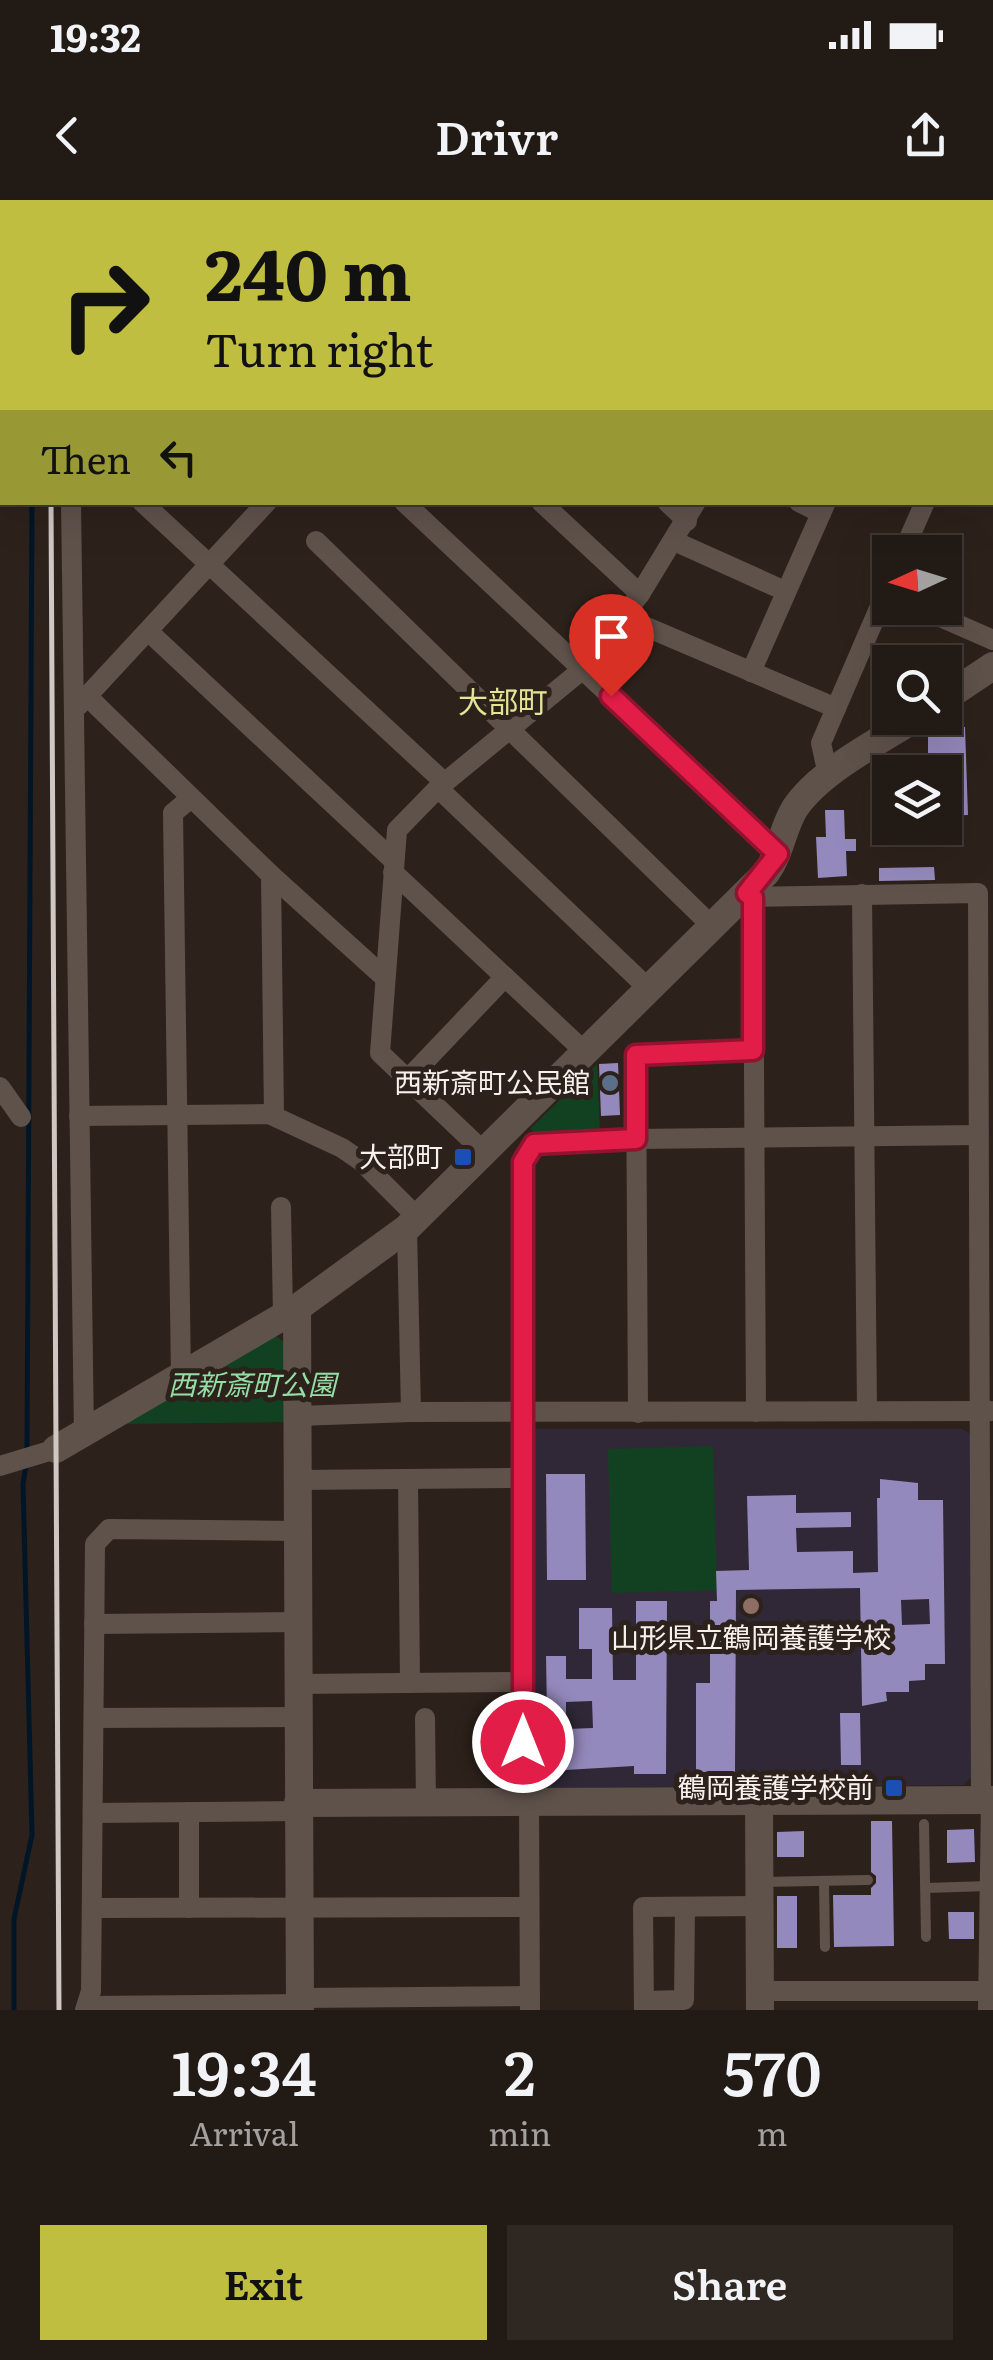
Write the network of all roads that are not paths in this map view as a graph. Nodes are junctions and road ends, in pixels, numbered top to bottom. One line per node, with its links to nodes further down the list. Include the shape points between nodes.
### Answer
1 (71, 505): 24 (street)
2 (145, 505): 12 (street)
3 (264, 505): 12 (street)
4 (407, 505): 21 (street)
5 (544, 505): 14 (street)
6 (923, 505): 9 (street)
7 (824, 508): 13 (street)
8 (692, 512): 11 (street)
9 (910, 535)
10 (316, 542): 26 (street)
11 (674, 542): 13 (street); 14 (street)
12 (208, 567): 18 (street); 29 (street)
13 (786, 592): 22 (street)
14 (640, 594): 15 (street)
15 (623, 617): 21 (street); 22 (street)
16 (873, 625): 25 (street)
17 (959, 625): 19 (street)
18 (148, 631): 24 (street); 32 (street)
19 (993, 640)
20 (993, 666): 23 (street)
21 (583, 669): 26 (street); 31 (street)
22 (752, 672): 25 (street)
23 (962, 687)
24 (80, 703): 30 (street); 46 (street)
25 (836, 708): 28 (street, via 821,743)
26 (511, 729): 29 (street); 36 (street)
27 (890, 735): 28 (street)
28 (828, 775): 31 (street, via 794,809)
29 (441, 786): 32 (street, via 397,830); 39 (street)
30 (190, 798): 33 (street); 45 (street, via 174,812)
31 (778, 854): 35 (street)
32 (393, 866): 37 (street); 38 (street)
33 (271, 875): 37 (street); 47 (street)
34 (862, 894): 35 (street); 42 (street, via 978,893); 50 (street)
35 (750, 895): 36 (street); 40 (street)
36 (713, 927): 39 (street)
37 (384, 977): 43 (street, via 380,1053)
38 (505, 977): 41 (street); 43 (street)
39 (650, 990): 41 (street)
40 (753, 1050): 51 (street, via 636,1055); 52 (street)
41 (585, 1052): 53 (street)
42 (986, 1059): 49 (street)
43 (407, 1080): 53 (street)
44 (0, 1087): 48 (street)
45 (180, 1115): 46 (street); 47 (street); 57 (street)
46 (79, 1116): 65 (street)
47 (274, 1116): 55 (street, via 360,1161)
48 (21, 1117)
49 (978, 1136): 50 (street); 59 (street)
50 (865, 1137): 52 (street); 58 (street)
51 (636, 1139): 52 (street); 62 (street); 63 (street, via 534,1144 523,1162)
52 (753, 1139): 61 (street)
53 (484, 1152): 55 (street)
54 (281, 1207): 56 (street)
55 (412, 1223): 56 (street); 60 (street)
56 (290, 1312): 57 (street); 64 (street)
57 (182, 1378): 65 (street)
58 (867, 1410): 59 (street); 61 (street)
59 (987, 1411): 71 (street)
60 (411, 1412): 63 (street); 64 (street)
61 (756, 1412): 62 (street)
62 (638, 1413): 63 (street)
63 (523, 1414): 68 (street)
64 (298, 1416): 70 (street)
65 (84, 1435): 66 (street)
66 (56, 1449): 67 (street)
67 (0, 1466)
68 (521, 1478): 69 (street); 77 (street)
69 (408, 1479): 70 (street); 76 (street)
70 (297, 1480): 72 (street)
71 (987, 1516): 75 (street)
72 (296, 1530): 73 (street); 74 (street, via 108,1529 95,1544)
73 (297, 1622): 74 (street); 78 (street)
74 (94, 1624): 80 (street)
75 (987, 1627): 82 (street)
76 (410, 1682): 77 (street); 78 (street)
77 (523, 1682): 84 (street)
78 (298, 1684): 79 (street)
79 (298, 1716): 80 (street); 86 (street)
80 (94, 1718): 88 (street)
81 (425, 1718): 85 (street)
82 (988, 1800): 83 (street); 94 (street)
83 (758, 1801): 84 (street); 93 (street)
84 (526, 1802): 85 (street); 96 (street)
85 (426, 1803): 86 (street)
86 (298, 1807): 87 (street); 95 (street)
87 (188, 1812): 88 (street); 99 (street)
88 (93, 1813): 98 (street)
89 (924, 1824): 92 (lane)
90 (868, 1880): 91 (lane)
91 (824, 1881): 93 (lane); 101 (lane)
92 (926, 1888): 94 (lane); 100 (lane)
93 (759, 1894): 97 (street); 103 (street)
94 (991, 1899): 102 (street)
95 (299, 1907): 96 (street); 99 (street); 105 (street)
96 (530, 1907): 104 (street)
97 (684, 1907): 106 (street, via 684,2000); 106 (street, via 643,1907)
98 (92, 1908): 99 (street); 107 (street)
99 (190, 1908)
100 (926, 1937)
101 (825, 1948)
102 (990, 1997): 103 (street)
103 (760, 2000)
104 (530, 2003): 105 (street)
105 (300, 2004): 107 (street)
106 (644, 2006)
107 (86, 2008)

